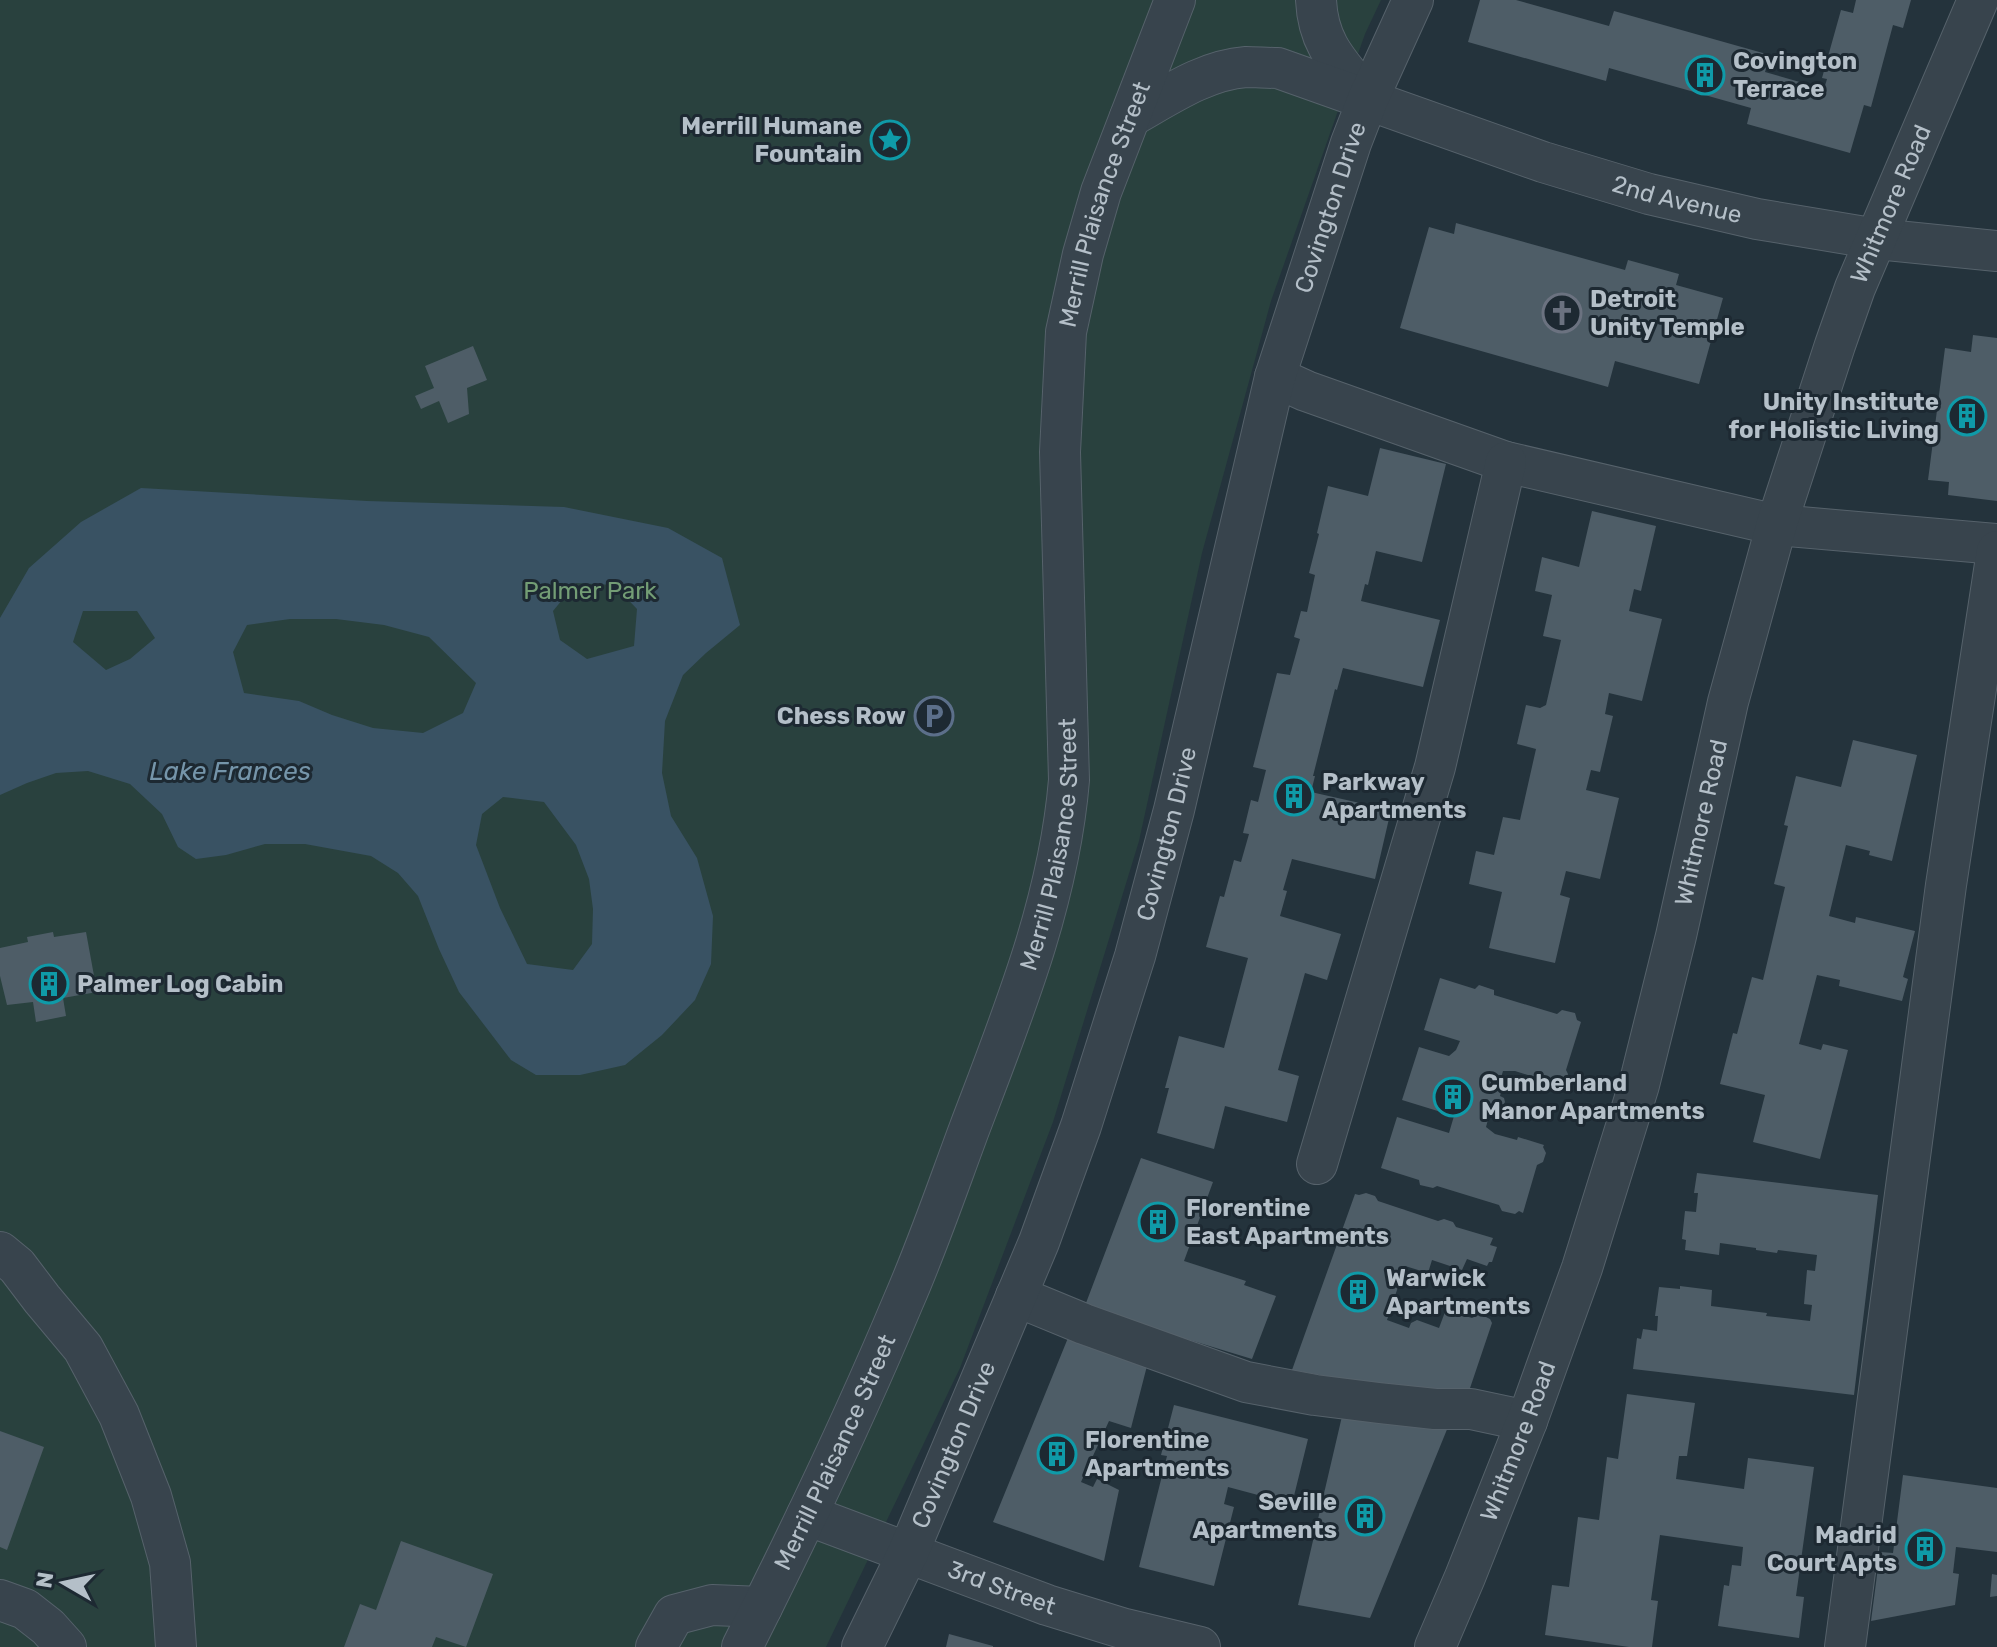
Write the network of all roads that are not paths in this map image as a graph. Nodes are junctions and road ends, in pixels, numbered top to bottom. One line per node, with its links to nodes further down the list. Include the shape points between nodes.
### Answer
1 (1175, 0): 6 (street, Merrill Plaisance Street)
2 (1316, 0): 5 (street, via 1326,46)
3 (1413, 0): 5 (street, Covington Drive)
4 (1978, 0): 7 (street, Whitmore Road)
5 (1368, 99): 6 (street, 2nd Avenue, via 1278,68 1245,67 1186,86); 7 (street, 2nd Avenue, via 1649,194); 9 (street, Covington Drive)
6 (1130, 117): 18 (street, Merrill Plaisance Street, via 1101,192 1066,332 1060,452 1069,780 1066,822 1048,902 1019,999 904,1301)
7 (1877, 239): 8 (street, 2nd Avenue); 11 (street, Whitmore Road, via 1855,288)
8 (1997, 251)
9 (1275, 377): 10 (street); 16 (street, Covington Drive, via 1135,956 1081,1126)
10 (1506, 462): 11 (street); 14 (street, via 1435,767)
11 (1777, 525): 12 (street); 17 (street, Whitmore Road, via 1728,702 1639,1085)
12 (1997, 544)
13 (1997, 551): 29 (street, via 1946,885)
14 (1317, 1164)
15 (0, 1252): 23 (street, via 83,1348 119,1415 170,1563)
16 (1016, 1296): 17 (street, via 1246,1382 1379,1403 1471,1409); 19 (street, Covington Drive)
17 (1527, 1421): 28 (street, Whitmore Road)
18 (807, 1515): 19 (street, 3rd Street); 21 (street, Merrill Plaisance Street)
19 (908, 1553): 26 (street, Covington Drive); 27 (street, 3rd Street, via 1047,1605)
20 (0, 1600): 22 (street, via 25,1609)
21 (762, 1607): 24 (street, via 712,1605 674,1615); 25 (street, Merrill Plaisance Street)
22 (66, 1647)
23 (176, 1647)
24 (656, 1647)
25 (742, 1647)
26 (862, 1647)
27 (1200, 1647)
28 (1435, 1647)
29 (1845, 1647)

